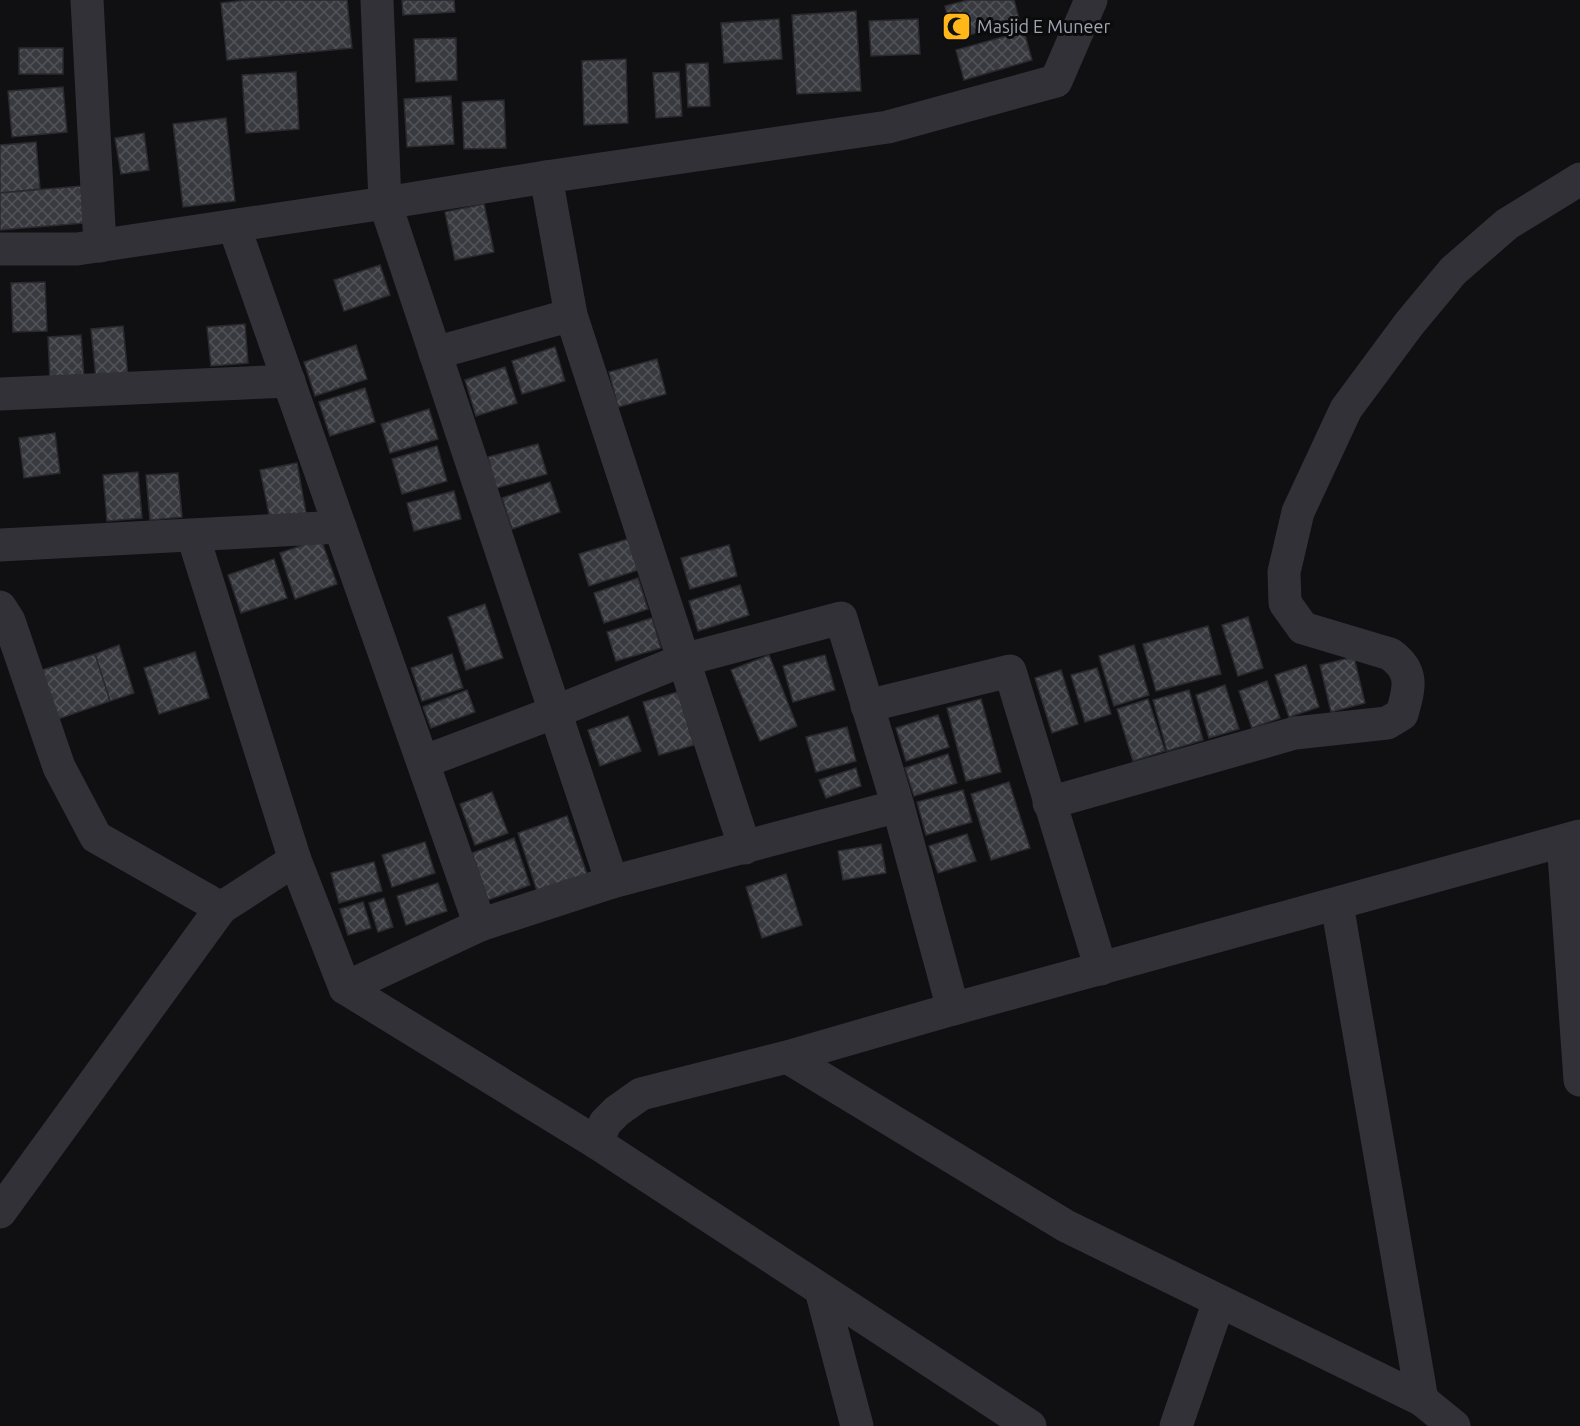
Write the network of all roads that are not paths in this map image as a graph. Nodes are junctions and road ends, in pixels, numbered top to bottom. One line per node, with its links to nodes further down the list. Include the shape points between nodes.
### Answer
1 (87, 0): 8 (street)
2 (377, 0): 6 (street)
3 (1091, 0): 4 (street, via 1056,81 888,127)
4 (546, 177): 6 (street); 10 (street)
5 (1580, 179): 22 (street, via 1508,224 1453,271 1346,409 1298,512 1284,572 1285,603 1302,628 1390,654 1402,662 1410,685 1402,714 1387,723 1294,733)
6 (385, 204): 7 (street); 11 (street)
7 (234, 226): 8 (street); 12 (street)
8 (100, 246): 9 (street)
9 (0, 249)
10 (571, 315): 11 (street); 18 (street)
11 (435, 352): 20 (street)
12 (289, 381): 13 (street); 14 (street)
13 (0, 393)
14 (340, 527): 15 (street); 21 (street)
15 (193, 536): 16 (street); 26 (street)
16 (0, 545)
17 (3, 618): 29 (street, via 59,767 96,837)
18 (683, 660): 19 (street, via 841,618); 20 (street); 25 (street)
19 (867, 705): 22 (street, via 1010,671); 23 (street)
20 (555, 712): 21 (street); 27 (street)
21 (423, 762): 30 (street)
22 (1049, 802): 31 (street)
23 (897, 806): 25 (street); 33 (street)
24 (1571, 838): 28 (street); 35 (street)
25 (745, 848): 27 (street)
26 (295, 860): 29 (street); 32 (street)
27 (612, 882): 30 (street)
28 (1337, 904): 31 (street); 40 (street)
29 (221, 908): 37 (street)
30 (480, 925): 32 (street)
31 (1101, 969): 33 (street)
32 (345, 988): 36 (street)
33 (953, 1009): 34 (street)
34 (787, 1056): 36 (street, via 641,1094 605,1123); 39 (street, via 1066,1226)
35 (1580, 1080)
36 (597, 1143): 38 (street)
37 (0, 1212)
38 (820, 1290): 41 (street); 42 (street)
39 (1219, 1301): 40 (street); 43 (street)
40 (1422, 1400): 44 (street)
41 (857, 1426)
42 (1030, 1426)
43 (1176, 1426)
44 (1454, 1426)

